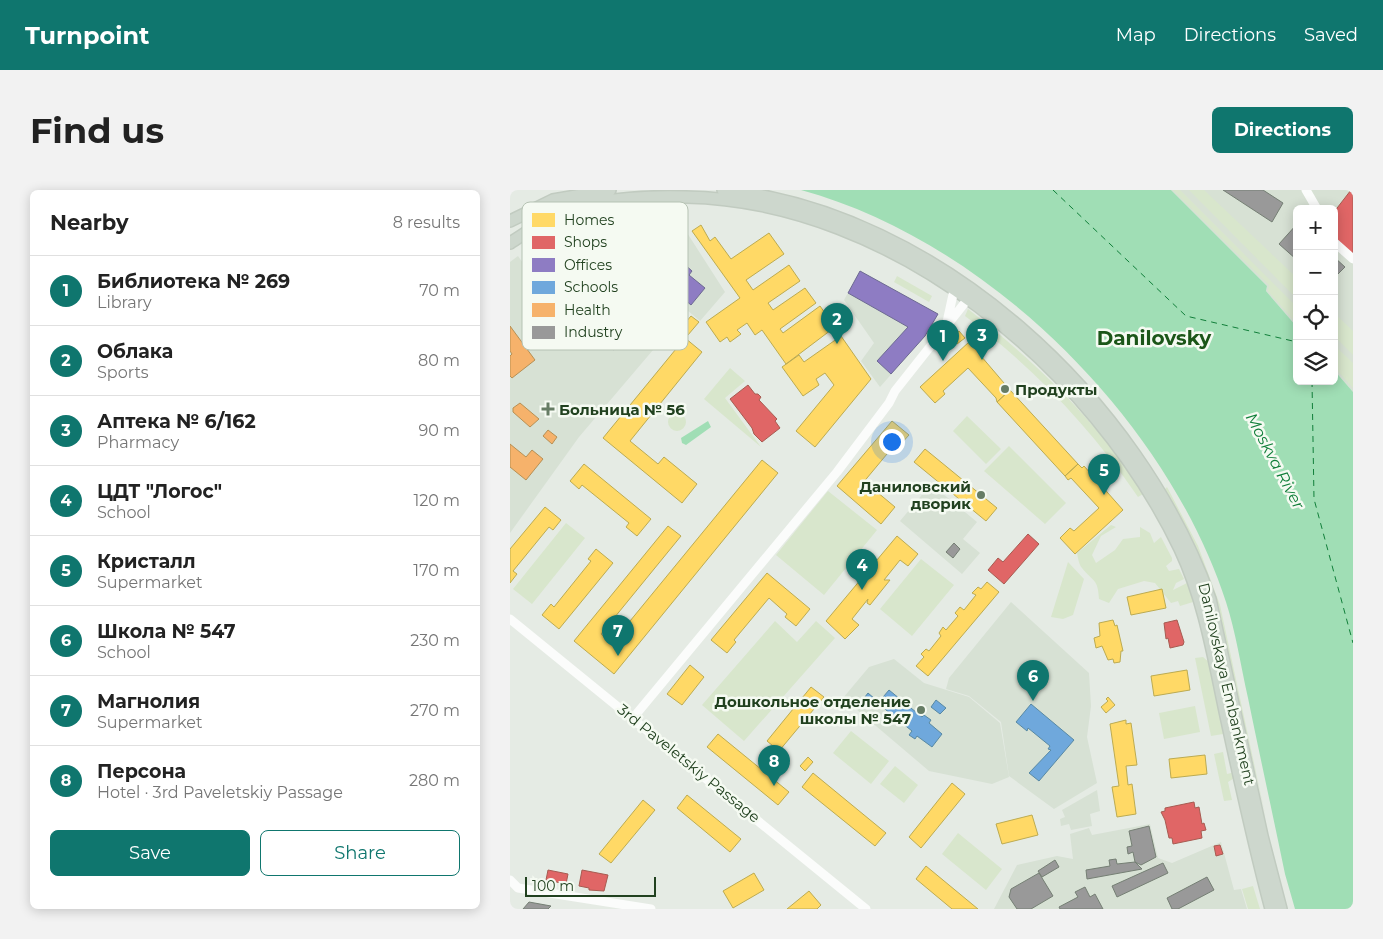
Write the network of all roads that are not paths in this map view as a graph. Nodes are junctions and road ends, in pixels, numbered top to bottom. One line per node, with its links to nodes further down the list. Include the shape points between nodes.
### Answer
1 (610, 190): 4 (main road)
2 (723, 190): 22 (main road, Danilovskaya Embankment, via 779,199 826,212 878,234 932,263 987,302 1040,347 1090,397 1132,448 1173,515 1210,600)
3 (1306, 190): 6 (street)
4 (549, 202)
5 (611, 202): 13 (main road, Danilovskaya Embankment, via 642,197 742,201 823,222 910,260)
6 (1315, 205)
7 (522, 215): 8 (main road)
8 (510, 221)
9 (522, 237): 10 (main road, Danilovskaya Embankment)
10 (510, 244)
11 (1338, 246): 12 (street)
12 (1353, 260)
13 (954, 290): 14 (main road, Danilovskaya Embankment); 15 (street)
14 (967, 300): 15 (street); 21 (main road, Danilovskaya Embankment, via 1019,340 1073,394 1151,496 1178,546 1200,602 1252,839)
15 (947, 323): 17 (street, via 837,472)
16 (510, 619): 17 (street, 3rd Paveletskiy Passage)
17 (634, 718): 20 (street, 3rd Paveletskiy Passage)
18 (510, 880): 19 (street, via 518,888)
19 (651, 909)
20 (866, 909)
21 (1271, 909)
22 (1281, 909)

